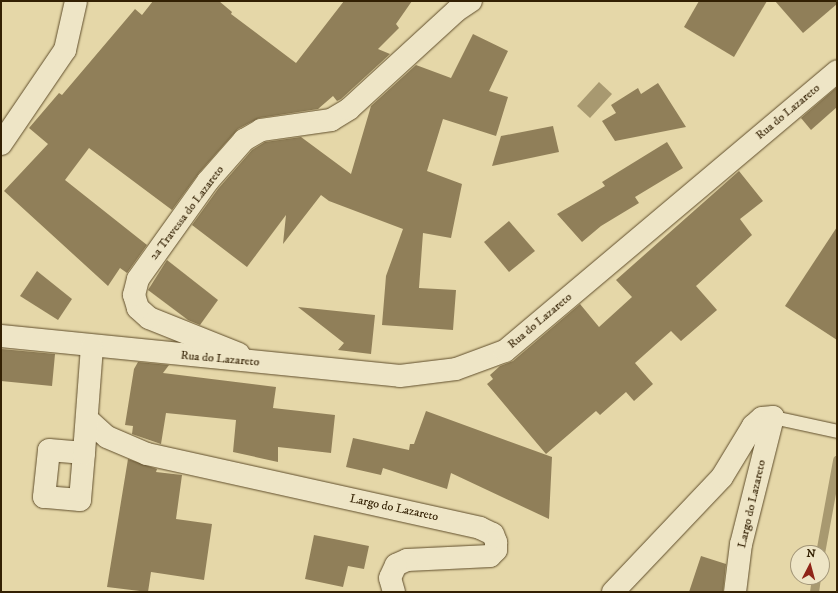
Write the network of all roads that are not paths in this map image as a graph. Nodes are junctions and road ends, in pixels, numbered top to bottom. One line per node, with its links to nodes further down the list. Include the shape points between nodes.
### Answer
1 (76, 1): 4 (street, via 65,50)
2 (471, 1): 7 (street, 2a Travessa do Lazareto, via 456,11 349,109 331,120 261,130 244,140 208,181 138,279 134,295 138,308 149,318)
3 (837, 71): 7 (street, Rua do Lazareto, via 505,351 456,369 400,376)
4 (1, 144)
5 (1, 336): 6 (street, Rua do Lazareto)
6 (92, 347): 7 (street, Rua do Lazareto); 9 (street)
7 (260, 363)
8 (773, 417): 10 (lane); 13 (street, via 762,418 753,426 722,477); 14 (street, Largo do Lazareto, via 741,544)
9 (87, 419): 11 (street); 12 (street, Largo do Lazareto, via 107,437 147,454 480,528 493,534 496,550 490,556 407,560 396,565 390,578)
10 (837, 431)
11 (84, 453)
12 (394, 592)
13 (613, 592)
14 (735, 592)

